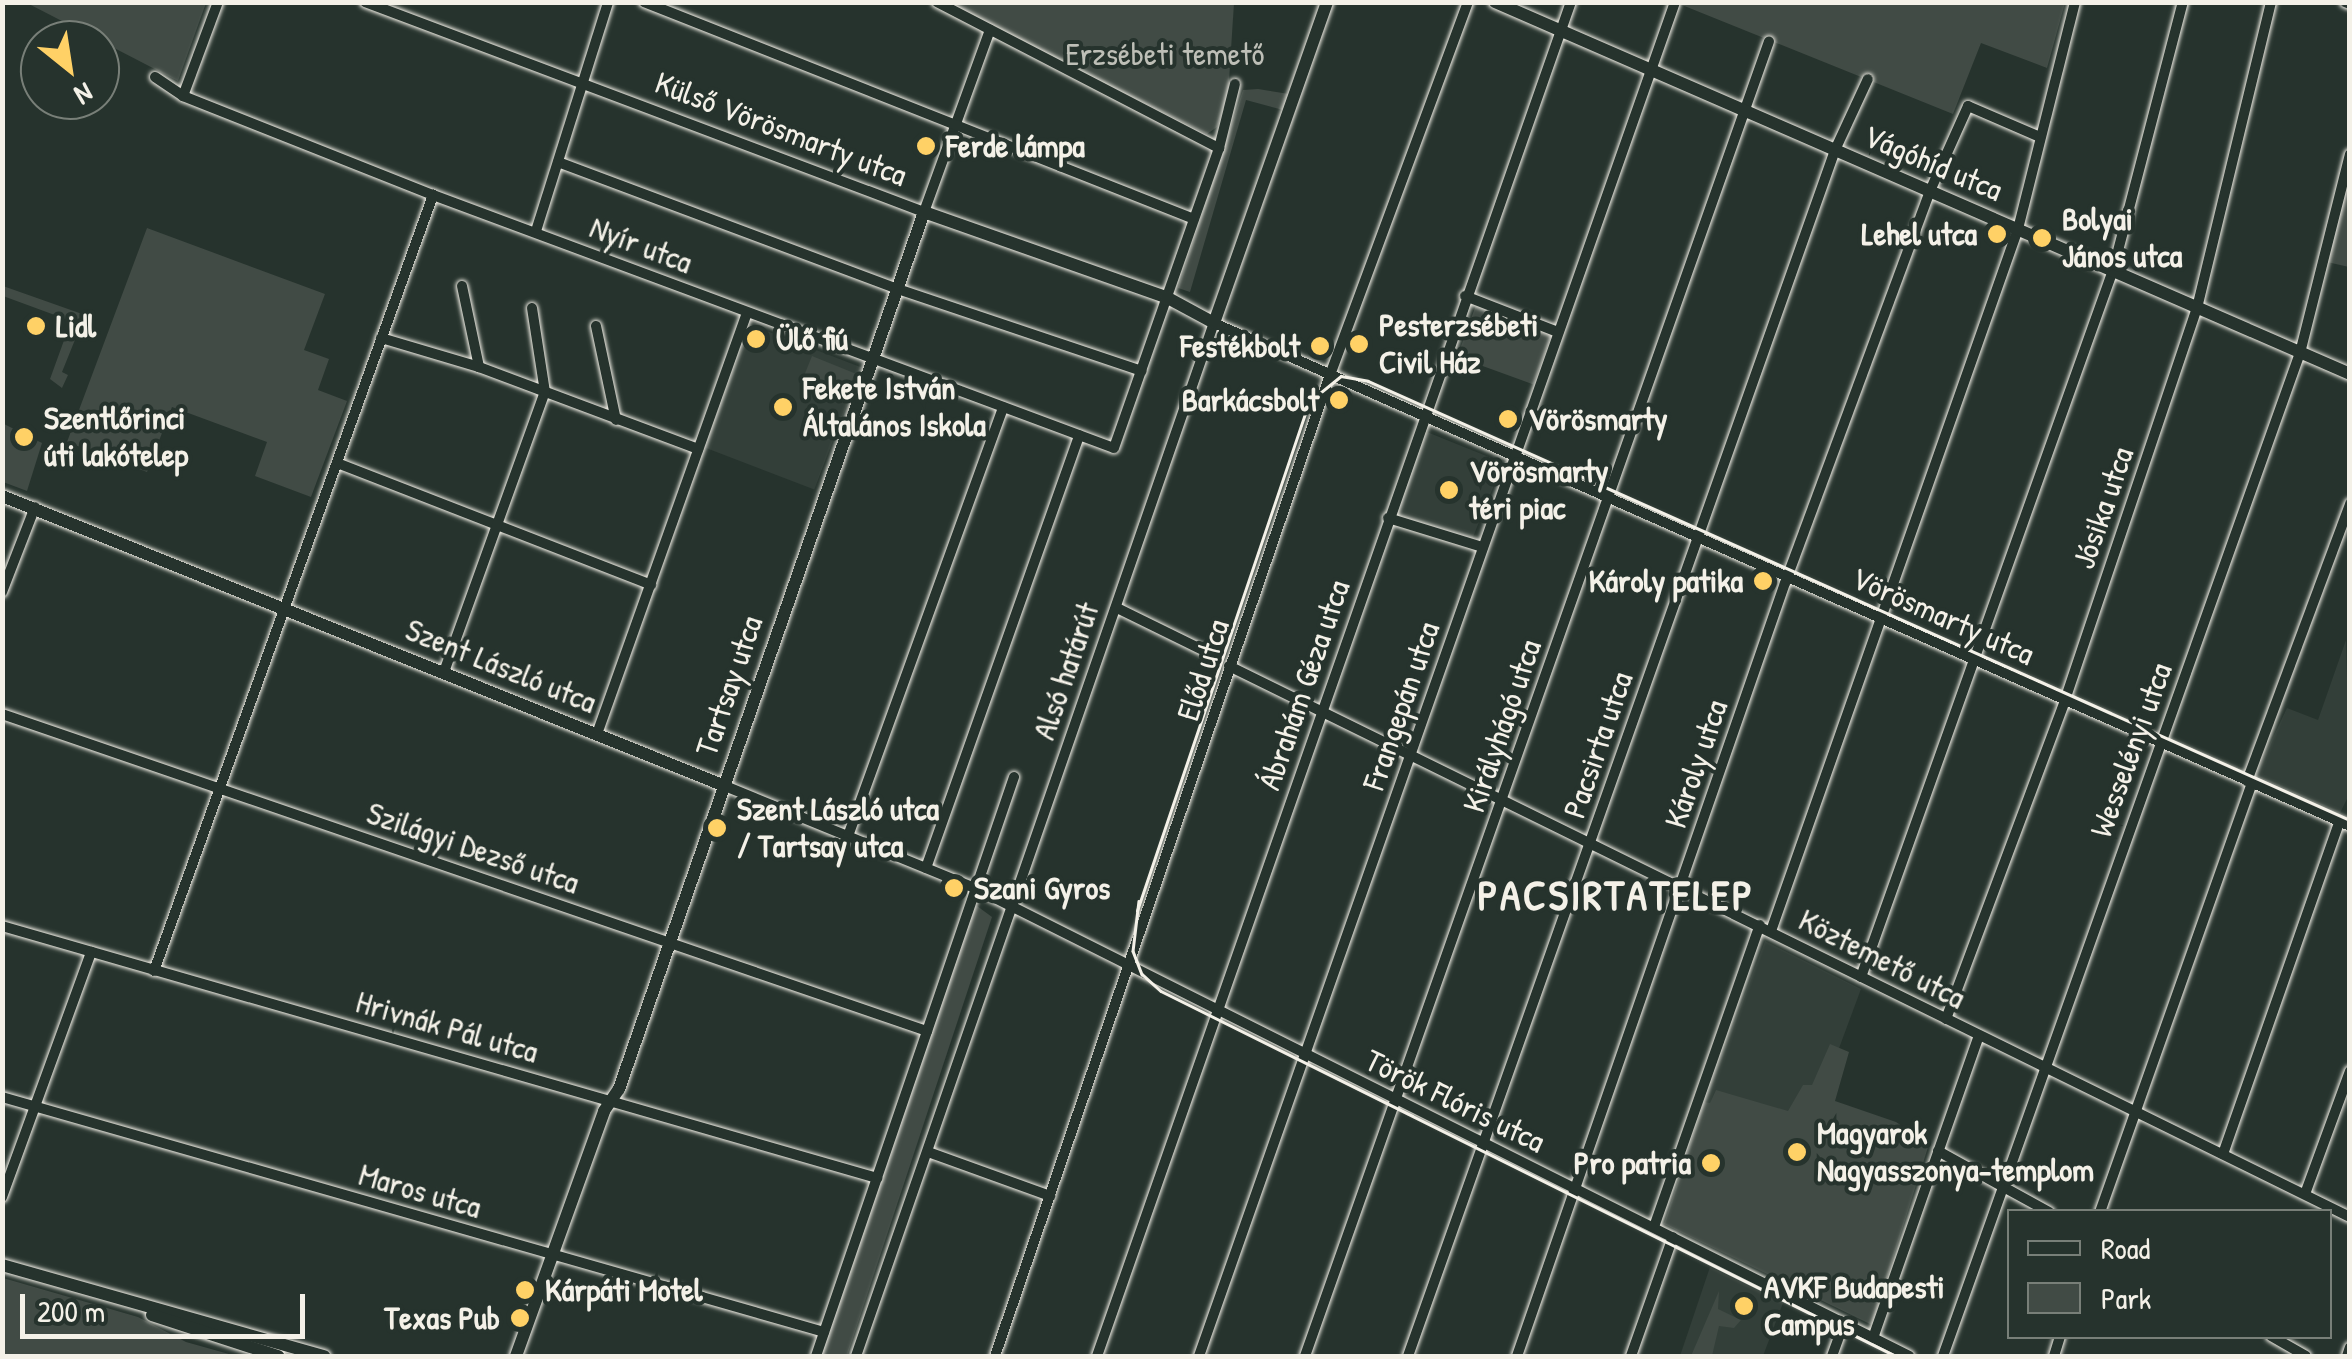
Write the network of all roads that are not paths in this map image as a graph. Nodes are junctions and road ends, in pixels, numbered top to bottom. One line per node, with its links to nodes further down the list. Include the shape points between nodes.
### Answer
1 (218, 2): 22 (street)
2 (365, 2): 20 (street, Külső Vörösmarty utca)
3 (608, 2): 20 (street)
4 (644, 2): 24 (street)
5 (938, 2): 14 (street)
6 (1327, 2): 44 (street, Alsó határút)
7 (1468, 2): 53 (street, Előd utca)
8 (1495, 2): 15 (street, Vágóhíd utca)
9 (1571, 2): 15 (street, Ábrahám Géza utca)
10 (1674, 2): 17 (street, Frangepán utca)
11 (2075, 2): 25 (street)
12 (2183, 2): 36 (street)
13 (2270, 2): 42 (street, Jósika utca)
14 (990, 30): 24 (street, Tartsay utca); 26 (street)
15 (1561, 32): 17 (street, Vágóhíd utca); 39 (street, Ábrahám Géza utca)
16 (1769, 41): 23 (street, Királyhágó utca)
17 (1648, 70): 23 (street, Vágóhíd utca); 46 (street, Frangepán utca)
18 (155, 77): 22 (street, Nyír utca)
19 (1868, 79): 27 (street, Pacsirta utca)
20 (583, 83): 29 (street); 32 (street, Külső Vörösmarty utca)
21 (1235, 84): 26 (street)
22 (183, 96): 31 (street, Nyír utca)
23 (1741, 110): 27 (street, Vágóhíd utca); 63 (street, Királyhágó utca)
24 (956, 120): 32 (street, Tartsay utca); 33 (street)
25 (2040, 137): 30 (street, Károly utca, via 1968,106); 34 (street)
26 (1220, 148): 33 (street)
27 (1834, 150): 30 (street, Vágóhíd utca); 68 (street, Pacsirta utca)
28 (2350, 154): 48 (street, Wesselényi utca)
29 (558, 162): 35 (street); 38 (street)
30 (1930, 192): 34 (street, Vágóhíd utca); 70 (street, Károly utca)
31 (433, 196): 35 (street, Nyír utca); 47 (street)
32 (924, 212): 38 (street, Tartsay utca); 40 (street, Külső Vörösmarty utca)
33 (1194, 219): 40 (street)
34 (2018, 230): 36 (street, Vágóhíd utca); 75 (street)
35 (536, 231): 43 (street, Nyír utca)
36 (2113, 270): 42 (street, Vágóhíd utca); 77 (street)
37 (462, 286): 50 (street)
38 (898, 289): 49 (street, Tartsay utca); 51 (street)
39 (1465, 296): 46 (street); 56 (street, Ábrahám Géza utca)
40 (1172, 300): 44 (street); 51 (street)
41 (532, 308): 54 (street)
42 (2197, 308): 48 (street, Vágóhíd utca); 80 (street, Jósika utca)
43 (746, 313): 49 (street, Nyír utca); 59 (street)
44 (1214, 323): 53 (street); 73 (street, Alsó határút)
45 (596, 326): 57 (street)
46 (1558, 332): 60 (street, Frangepán utca)
47 (381, 338): 50 (street); 61 (street)
48 (2300, 353): 52 (street, Vágóhíd utca); 84 (street, Wesselényi utca)
49 (872, 362): 55 (street, Nyír utca); 88 (street, Tartsay utca)
50 (478, 367): 54 (street)
51 (1142, 371): 58 (street, Nyír utca, via 1114,448)
52 (2350, 374)
53 (1330, 375): 56 (street); 78 (street, Előd utca)
54 (545, 392): 57 (street); 67 (street)
55 (1004, 407): 58 (street, Nyír utca); 92 (street)
56 (1424, 417): 60 (street, Vörösmarty utca); 66 (street, Ábrahám Géza utca)
57 (616, 420): 59 (street)
58 (1080, 435): 94 (street)
59 (698, 449): 71 (street)
60 (1514, 457): 63 (street, Vörösmarty utca); 69 (street, Frangepán utca)
61 (338, 463): 67 (street); 74 (street)
62 (2, 496): 65 (street, Szent László utca)
63 (1608, 498): 68 (street, Vörösmarty utca); 90 (street, Királyhágó utca)
64 (2350, 504): 87 (street)
65 (35, 507): 72 (street); 74 (street, Szent László utca)
66 (1388, 518): 69 (street); 81 (street, Ábrahám Géza utca)
67 (497, 525): 71 (street); 79 (street)
68 (1697, 537): 70 (street, Vörösmarty utca); 93 (street, Pacsirta utca)
69 (1482, 547): 85 (street, Frangepán utca)
70 (1788, 578): 75 (street, Vörösmarty utca); 95 (street, Károly utca)
71 (651, 585): 83 (street)
72 (2, 592)
73 (1117, 608): 76 (street); 97 (street, Alsó határút)
74 (285, 609): 79 (street, Szent László utca); 89 (street)
75 (1883, 619): 77 (street, Vörösmarty utca); 99 (street)
76 (1207, 652)
77 (1974, 659): 80 (street, Vörösmarty utca); 104 (street)
78 (1230, 666): 81 (street, Köztemető utca); 102 (street, Előd utca)
79 (444, 672): 83 (street, Szent László utca)
80 (2065, 700): 84 (street, Vörösmarty utca); 106 (street, Jósika utca)
81 (1321, 712): 85 (street, Köztemető utca); 105 (street, Ábrahám Géza utca)
82 (2, 714): 89 (street, Szilágyi Dezső utca)
83 (597, 734): 88 (street, Szent László utca)
84 (2160, 742): 87 (street, Vörösmarty utca); 110 (street, Wesselényi utca)
85 (1410, 756): 90 (street, Köztemető utca); 109 (street, Frangepán utca)
86 (1014, 777): 96 (street, Alsó határút)
87 (2250, 782): 91 (street, Vörösmarty utca); 116 (street)
88 (725, 786): 92 (street, Szent László utca); 100 (street, Tartsay utca)
89 (216, 788): 100 (street, Szilágyi Dezső utca); 103 (street)
90 (1502, 800): 93 (street, Köztemető utca); 113 (street, Királyhágó utca)
91 (2344, 824): 120 (street)
92 (848, 836): 94 (street, Szent László utca)
93 (1590, 843): 95 (street, Köztemető utca); 117 (street, Pacsirta utca)
94 (926, 868): 96 (street, Szent László utca)
95 (1681, 886): 99 (street, Köztemető utca); 123 (street, Károly utca)
96 (977, 889): 97 (street, Török Flóris utca); 107 (street, Alsó határút)
97 (1013, 908): 102 (street, Török Flóris utca); 119 (street, Alsó határút)
98 (2, 926): 101 (street, Hrivnák Pál utca)
99 (1766, 928): 104 (street, Köztemető utca); 130 (street)
100 (671, 941): 107 (street, Szilágyi Dezső utca); 114 (street, Tartsay utca)
101 (91, 952): 103 (street, Hrivnák Pál utca); 115 (street)
102 (1132, 968): 105 (street, Török Flóris utca); 125 (street, Előd utca)
103 (154, 971): 114 (street, Hrivnák Pál utca)
104 (1862, 977): 106 (street, Köztemető utca)
105 (1218, 1012): 109 (street, Török Flóris utca); 145 (street, Ábrahám Géza utca)
106 (1946, 1019): 108 (street, Köztemető utca)
107 (928, 1031): 121 (street, Alsó határút)
108 (1979, 1036): 110 (street, Köztemető utca); 118 (street)
109 (1306, 1056): 113 (street, Török Flóris utca); 146 (street, Frangepán utca)
110 (2046, 1067): 116 (street, Köztemető utca); 122 (street, Wesselényi utca)
111 (2350, 1071): 124 (street)
112 (2, 1097): 115 (street, Maros utca)
113 (1394, 1099): 117 (street, Török Flóris utca); 147 (street, Királyhágó utca)
114 (612, 1100): 121 (street, Hrivnák Pál utca); 132 (street, Tartsay utca)
115 (33, 1106): 126 (street); 132 (street, Maros utca)
116 (2133, 1110): 120 (street, Köztemető utca); 128 (street)
117 (1484, 1143): 123 (street, Török Flóris utca); 148 (street, Pacsirta utca)
118 (1938, 1151): 122 (street); 136 (street)
119 (928, 1152): 125 (street); 143 (street, Alsó határút)
120 (2222, 1154): 124 (street, Köztemető utca)
121 (877, 1178): 135 (street, Alsó határút)
122 (2001, 1184): 127 (street); 153 (street, Wesselényi utca)
123 (1577, 1188): 130 (street, Török Flóris utca); 149 (street, Károly utca)
124 (2305, 1194): 129 (street, Köztemető utca)
125 (1050, 1196): 144 (street, Előd utca)
126 (2, 1197)
127 (2044, 1209)
128 (2101, 1209)
129 (2350, 1218)
130 (1654, 1227): 131 (street, Török Flóris utca)
131 (1673, 1236): 134 (street, Török Flóris utca); 150 (street)
132 (553, 1255): 135 (street, Maros utca); 141 (street, Tartsay utca)
133 (2, 1265): 139 (street)
134 (1844, 1323): 136 (street, Török Flóris utca); 151 (street)
135 (824, 1332): 142 (street, Alsó határút)
136 (1874, 1338): 152 (street, Török Flóris utca)
137 (2276, 1339): 154 (street)
138 (2350, 1348): 155 (street)
139 (276, 1353): 140 (street)
140 (324, 1356)
141 (516, 1356)
142 (816, 1356)
143 (856, 1356)
144 (995, 1356)
145 (1097, 1356)
146 (1200, 1356)
147 (1304, 1356)
148 (1408, 1356)
149 (1518, 1356)
150 (1631, 1356)
151 (1832, 1356)
152 (1909, 1356)
153 (1942, 1356)
154 (2306, 1356)
155 (2346, 1356)

